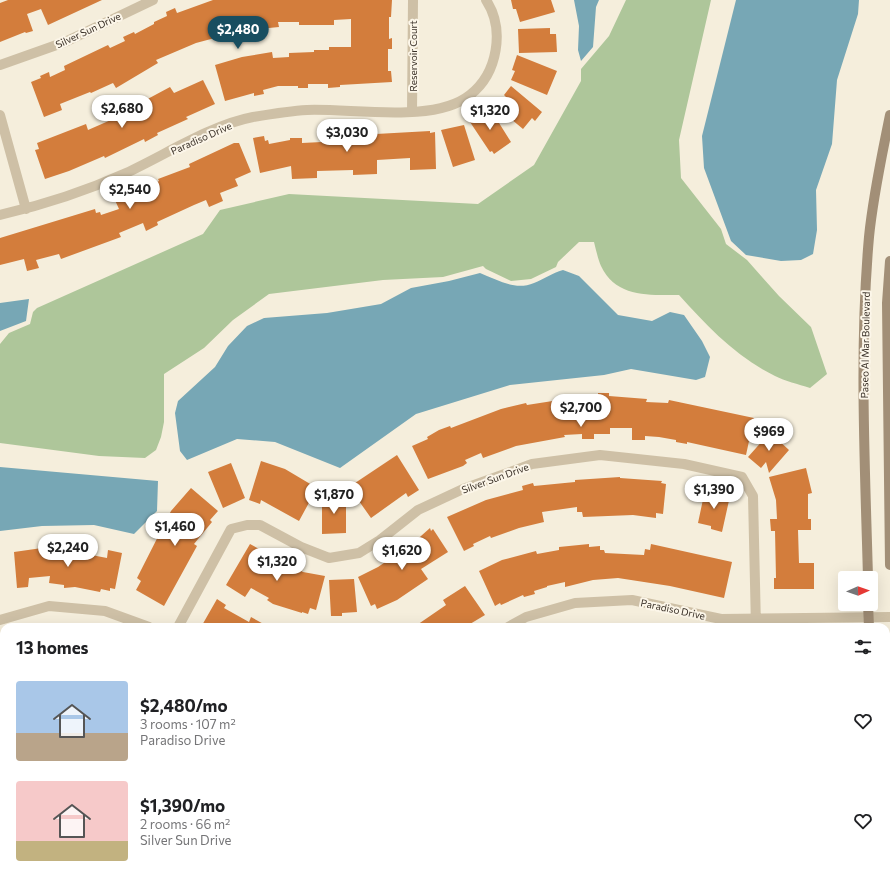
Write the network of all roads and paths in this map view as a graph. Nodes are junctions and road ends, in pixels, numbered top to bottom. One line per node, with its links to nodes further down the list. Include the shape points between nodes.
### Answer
1 (153, 0): 4 (street, Silver Sun Drive, via 65,42)
2 (413, 0): 5 (street, Reservoir Court)
3 (486, 0): 5 (street, Paradiso Drive, via 492,10 496,33 496,53 490,71 470,96 436,110)
4 (0, 65)
5 (412, 112): 8 (street, Paradiso Drive, via 307,110 252,117 213,130 119,176)
6 (890, 115): 12 (main road, Paseo Al Mar Boulevard, via 879,166 869,235 865,297)
7 (0, 116): 8 (street)
8 (26, 209): 9 (street, Paradiso Drive)
9 (0, 216)
10 (890, 261): 11 (main road, Paseo Al Mar Boulevard, via 887,319)
11 (890, 566)
12 (868, 571)
13 (868, 611): 16 (main road)
14 (890, 617): 16 (street, Paradiso Drive)
15 (0, 620): 17 (street, via 49,606 105,611)
16 (869, 622): 20 (street, Paradiso Drive)
17 (138, 623)
18 (180, 623): 20 (street, Silver Sun Drive, via 231,529 260,525 301,547 329,558 359,554 418,510 463,489 532,464 600,455 684,464 742,477 753,496)
19 (515, 623): 20 (street, Paradiso Drive, via 526,617 575,603 632,600 721,620)
20 (755, 623)

